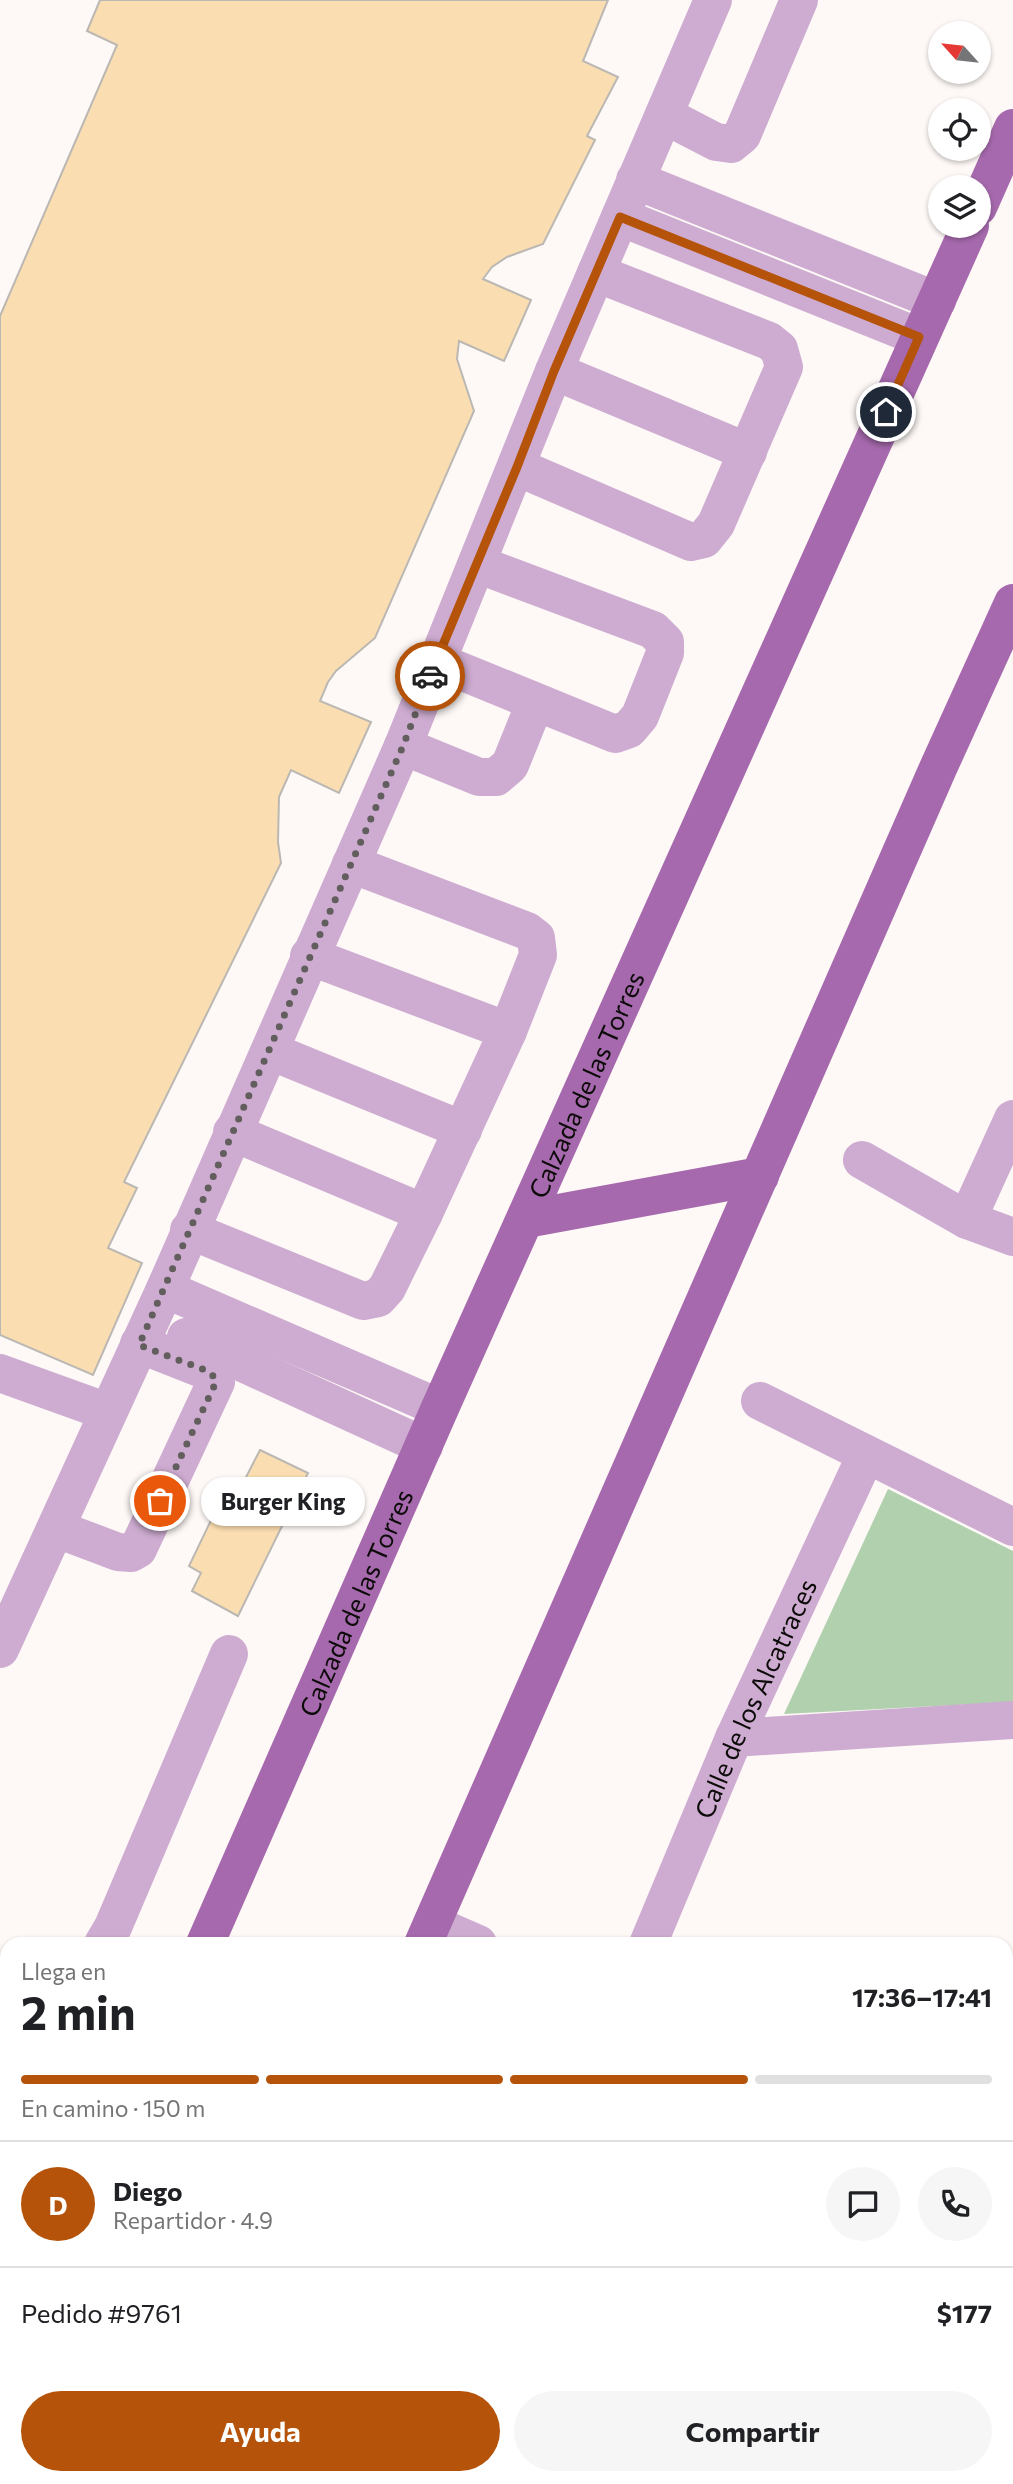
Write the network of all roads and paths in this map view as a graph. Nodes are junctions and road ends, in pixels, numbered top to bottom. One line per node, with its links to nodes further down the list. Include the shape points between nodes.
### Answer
1 (713, 0): 3 (street)
2 (799, 0): 3 (street, via 742,135 731,144 716,142)
3 (664, 115): 6 (street)
4 (1013, 128): 5 (main road)
5 (991, 178)
6 (635, 180): 7 (street); 10 (street)
7 (620, 217): 9 (street); 11 (street)
8 (965, 238): 10 (main road, Calzada de las Torres)
9 (596, 273): 12 (street); 13 (street, via 769,341 779,349 785,367)
10 (937, 302): 11 (main road, Calzada de las Torres)
11 (919, 337): 30 (main road, Calzada de las Torres)
12 (554, 371): 13 (street); 14 (street)
13 (748, 452): 14 (street, via 716,524 704,539 691,542)
14 (517, 467): 15 (street)
15 (477, 564): 17 (street); 18 (street, via 653,630 665,642 665,653 640,716 629,729 615,734)
16 (1013, 603): 28 (main road)
17 (436, 661): 18 (street); 19 (street)
18 (535, 703): 19 (street, via 510,765 496,777 479,777)
19 (403, 746): 20 (street)
20 (351, 864): 21 (street); 22 (street, via 536,938 537,955)
21 (309, 956): 22 (street); 23 (street)
22 (508, 1031): 25 (street)
23 (270, 1051): 25 (street); 26 (street)
24 (1013, 1119): 31 (street)
25 (463, 1130): 29 (street)
26 (232, 1132): 29 (street); 32 (street)
27 (862, 1160): 31 (street)
28 (760, 1176): 30 (main road); 47 (main road)
29 (424, 1213): 32 (street, via 387,1288 378,1298 363,1301)
30 (526, 1219): 37 (main road, Calzada de las Torres)
31 (967, 1220): 33 (street)
32 (189, 1230): 34 (street)
33 (1013, 1237)
34 (151, 1318): 37 (street); 38 (street); 39 (street); 41 (street, via 216,1382 138,1549 118,1552)
35 (0, 1373): 38 (street)
36 (760, 1401): 40 (street)
37 (440, 1408): 39 (main road, Calzada de las Torres)
38 (108, 1412): 41 (street)
39 (424, 1446): 49 (main road, Calzada de las Torres)
40 (866, 1455): 42 (street); 46 (street, Calle de los Alcatraces)
41 (57, 1528): 43 (street)
42 (1013, 1528)
43 (0, 1649)
44 (229, 1654): 48 (street)
45 (1013, 1720): 46 (street)
46 (734, 1738): 50 (street, Calle de los Alcatraces)
47 (427, 1934)
48 (107, 1937)
49 (208, 1937)
50 (651, 1937)

